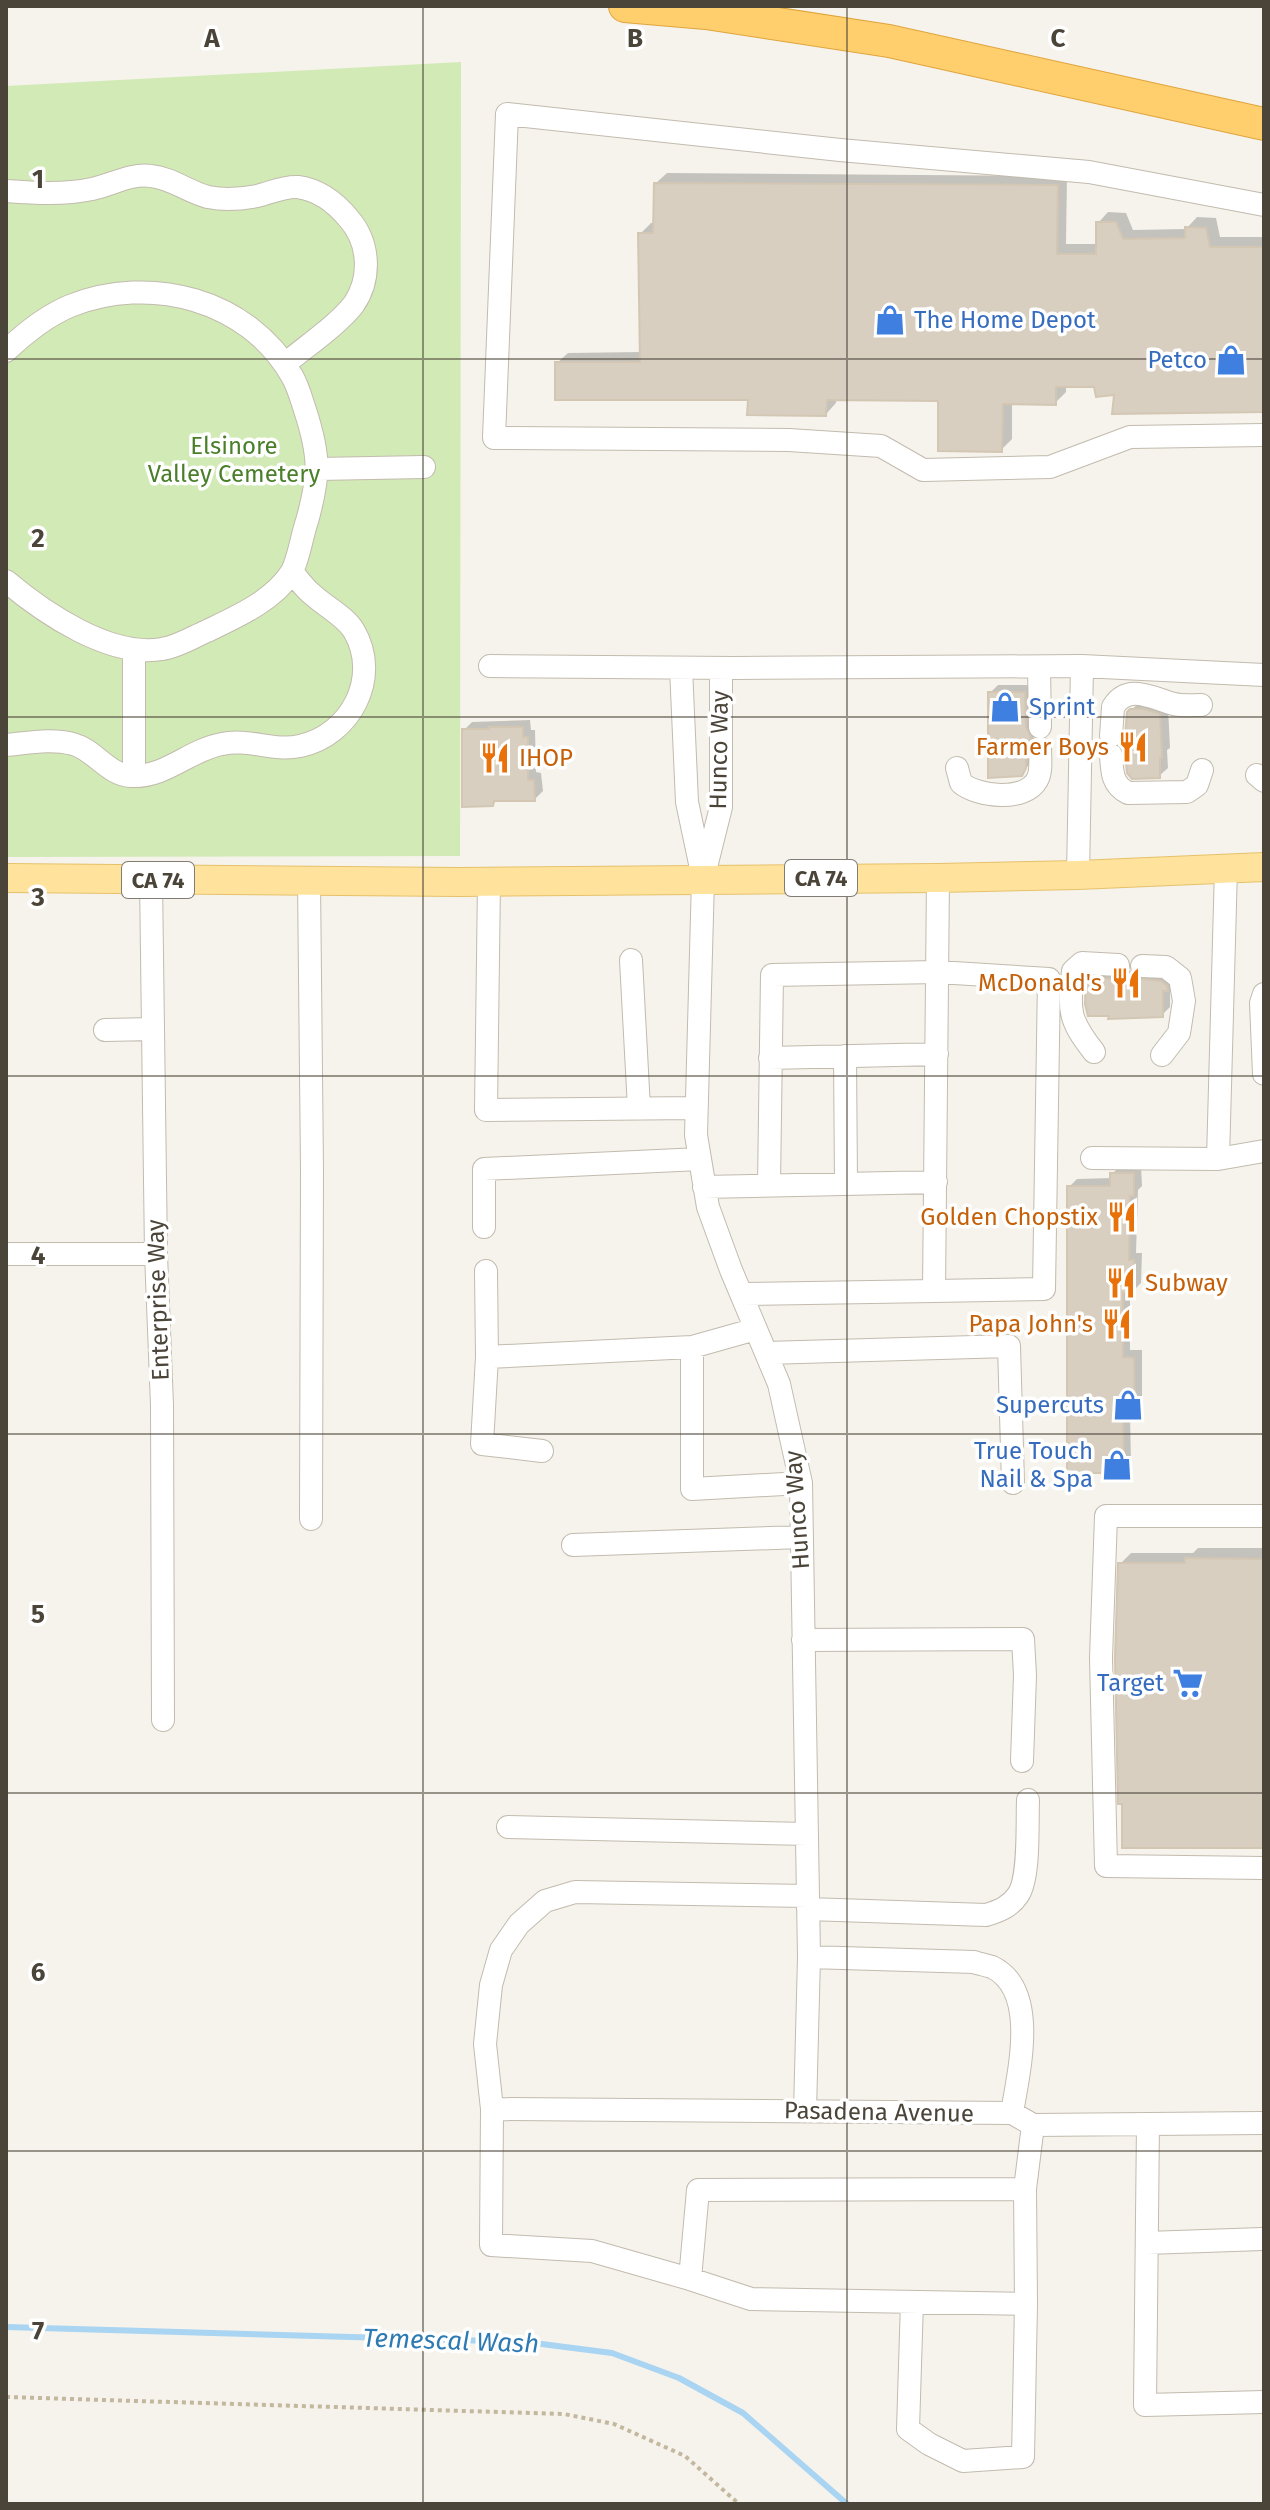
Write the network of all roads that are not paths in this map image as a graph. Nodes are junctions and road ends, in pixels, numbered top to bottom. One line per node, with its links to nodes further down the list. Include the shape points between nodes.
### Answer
1 (625, 6): 2 (highway, via 889,41)
2 (1264, 124)
3 (6, 191): 6 (street, via 91,190 152,175 209,197 240,199 297,187 323,195 358,229 365,275 354,304)
4 (1264, 205): 7 (street, via 1089,172 507,114 494,438 789,440 881,446 923,470 1050,467 1130,437)
5 (6, 351): 6 (street, via 68,307 104,295 143,291 203,301 235,317)
6 (285, 364): 9 (street, via 314,438)
7 (1264, 435)
8 (424, 467): 9 (street)
9 (318, 469): 10 (street)
10 (292, 572): 12 (street, via 238,616 164,649); 23 (street, via 354,631 364,682 349,713 332,731 303,746 221,744 153,775)
11 (6, 581): 12 (street, via 52,617)
12 (134, 651): 23 (street)
13 (490, 666): 16 (street)
14 (1082, 666): 15 (street); 18 (street); 26 (street)
15 (1039, 667): 17 (street); 21 (street, via 1037,780 1021,793 980,794 961,783)
16 (681, 668): 17 (street); 30 (street, Hunco Way, via 687,802)
17 (721, 668): 30 (street, Hunco Way, via 721,807)
18 (1264, 675)
19 (1201, 705): 22 (street, via 1175,705 1146,694 1124,697 1114,703 1111,745 1114,779 1128,793 1187,792 1197,785)
20 (6, 745): 23 (street, via 75,745 119,775)
21 (957, 768)
22 (1202, 770)
23 (134, 776)
24 (1264, 867): 25 (main road, CA 74)
25 (1226, 868): 26 (main road, CA 74); 51 (street)
26 (1078, 875): 28 (main road, CA 74)
27 (6, 878): 29 (main road, CA 74)
28 (938, 878): 30 (main road, CA 74); 36 (street)
29 (151, 879): 31 (main road, CA 74); 38 (street, Enterprise Way)
30 (703, 879): 32 (main road, CA 74); 47 (street, Hunco Way)
31 (309, 881): 32 (main road, CA 74); 70 (street)
32 (489, 882): 46 (street, via 486,1110)
33 (631, 960): 46 (street)
34 (1118, 965): 40 (street, via 1082,963 1073,971 1069,1008)
35 (1142, 966): 42 (street, via 1166,967 1180,978 1184,1001 1179,1033)
36 (938, 972): 41 (street); 44 (street, via 772,975); 60 (street, via 1049,979 1044,1289)
37 (1264, 994): 45 (street)
38 (153, 1029): 39 (street); 58 (street, Enterprise Way)
39 (105, 1030)
40 (1094, 1052)
41 (937, 1054): 43 (street); 52 (street)
42 (1162, 1055)
43 (845, 1056): 44 (street); 53 (street)
44 (770, 1058): 54 (street)
45 (1264, 1074)
46 (639, 1108): 47 (street)
47 (696, 1108): 50 (street, Hunco Way)
48 (1264, 1151): 51 (street)
49 (1092, 1158): 51 (street)
50 (700, 1159): 55 (street, Hunco Way); 56 (street, via 484,1169)
51 (1218, 1159)
52 (936, 1182): 53 (street); 60 (street)
53 (846, 1184): 54 (street)
54 (769, 1185): 55 (street)
55 (704, 1187): 61 (street, Hunco Way)
56 (484, 1227)
57 (6, 1254): 58 (street)
58 (156, 1254): 74 (street, Enterprise Way)
59 (486, 1271): 65 (street)
60 (934, 1291): 61 (street)
61 (742, 1294): 62 (street, Hunco Way)
62 (756, 1329): 63 (street); 64 (street, Hunco Way)
63 (692, 1347): 65 (street); 67 (street, via 692,1489)
64 (766, 1353): 67 (street, Hunco Way, via 779,1384); 68 (street, via 1009,1346)
65 (487, 1357): 66 (street, via 482,1444)
66 (542, 1451)
67 (801, 1483): 71 (street, Hunco Way)
68 (1013, 1483)
69 (1264, 1516): 79 (street, via 1106,1516 1101,1658 1106,1866)
70 (311, 1519)
71 (801, 1537): 72 (street); 73 (street, Hunco Way)
72 (573, 1545)
73 (803, 1640): 75 (street, via 1023,1639); 78 (street, Hunco Way)
74 (163, 1720)
75 (1022, 1761)
76 (1028, 1800): 80 (street, via 1025,1880 1003,1910 986,1915)
77 (508, 1827): 78 (street)
78 (807, 1834): 80 (street, Hunco Way)
79 (1264, 1868)
80 (808, 1903): 81 (street, Hunco Way); 82 (street, via 575,1892 545,1901 501,1950 491,1985 485,2044)
81 (809, 1957): 83 (street, Hunco Way); 84 (street, via 993,1967 1010,1981 1019,2001 1023,2045)
82 (492, 2109): 83 (street, Pasadena Avenue); 91 (street, via 491,2245 592,2251)
83 (805, 2111): 84 (street, Pasadena Avenue)
84 (1012, 2113): 87 (street, Pasadena Avenue)
85 (1264, 2123): 86 (street)
86 (1148, 2124): 87 (street); 90 (street)
87 (1033, 2125): 88 (street)
88 (1025, 2189): 91 (street, via 698,2190); 93 (street)
89 (1262, 2239): 90 (street)
90 (1147, 2243): 94 (street, via 1145,2405)
91 (690, 2279): 92 (street, via 751,2299)
92 (912, 2302): 93 (street); 93 (street, via 908,2429 963,2461 1023,2457)
93 (1026, 2304)
94 (1264, 2402)

